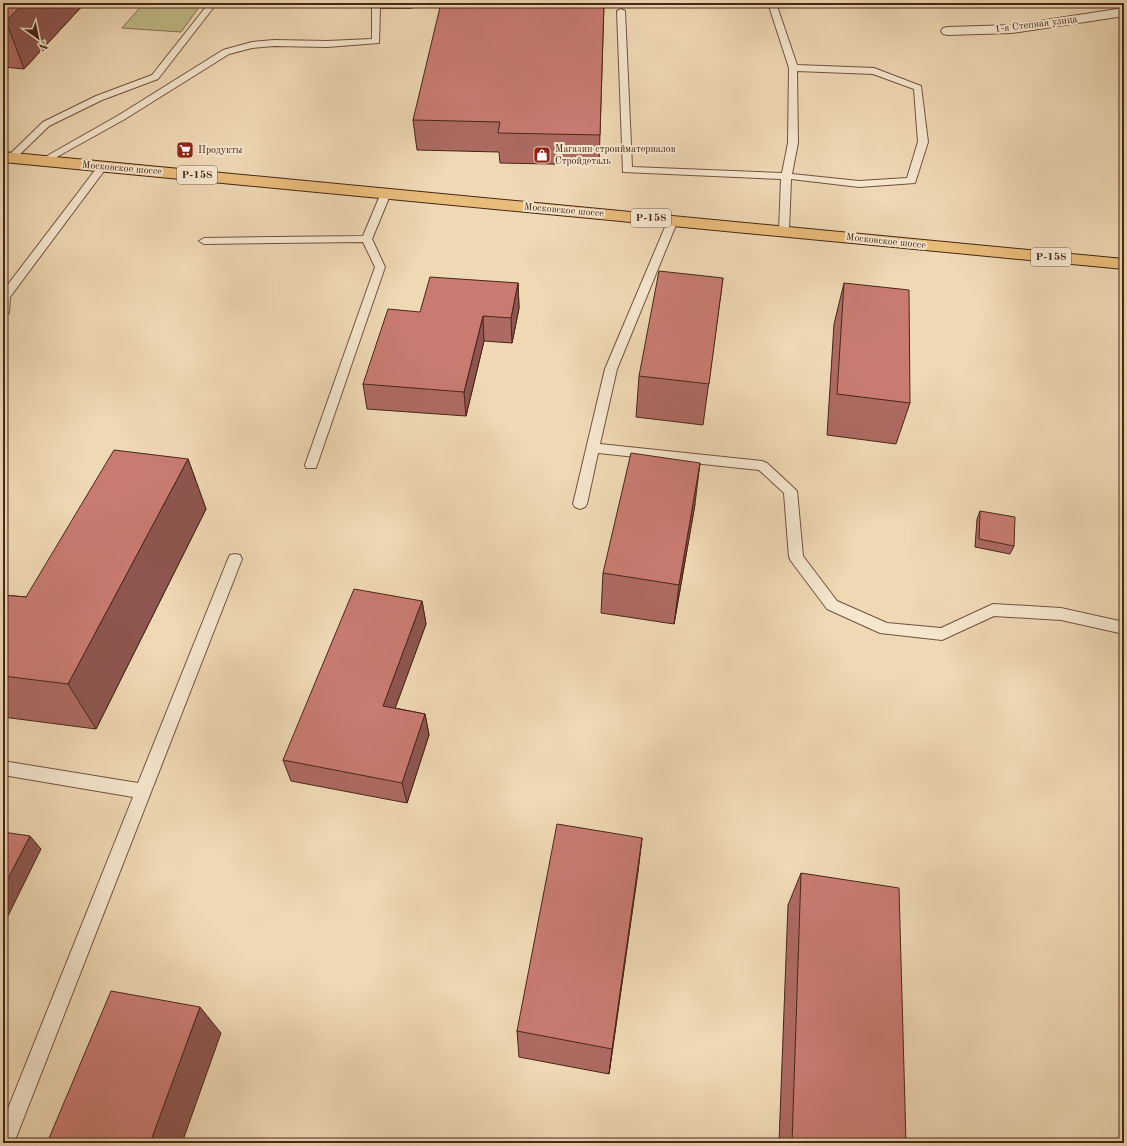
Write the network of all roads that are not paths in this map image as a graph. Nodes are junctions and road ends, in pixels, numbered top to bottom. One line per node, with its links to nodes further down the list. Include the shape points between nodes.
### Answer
1 (212, 3): 9 (lane, via 155,77 99,98 46,124)
2 (422, 3): 4 (lane, via 412,6)
3 (772, 3): 8 (lane)
4 (376, 4): 10 (lane, via 376,41 252,45 226,52 122,117)
5 (621, 11): 12 (lane, via 627,170)
6 (1124, 12): 7 (street, 1-я Степная улица, via 1012,29)
7 (948, 31)
8 (793, 68): 12 (lane, via 793,143); 12 (lane, via 874,71 918,88 923,142 911,181 859,184)
9 (7, 158): 10 (main road, Московское шоссе / Р-158)
10 (43, 161): 11 (main road, Московское шоссе / Р-158)
11 (102, 167): 13 (main road, Московское шоссе / Р-158); 19 (lane, via 4,296)
12 (787, 176): 15 (lane)
13 (386, 193): 14 (main road, Московское шоссе / Р-158); 16 (lane)
14 (673, 220): 15 (main road, Московское шоссе / Р-158); 20 (lane, via 611,369)
15 (784, 231): 18 (main road, Московское шоссе / Р-158)
16 (367, 239): 17 (lane); 21 (lane, via 380,267)
17 (204, 241)
18 (1124, 264)
19 (3, 313)
20 (593, 448): 22 (lane); 24 (lane, via 762,466 790,491 796,557 809,575 832,605 885,629 942,634 993,610 1061,614)
21 (311, 466)
22 (580, 504)
23 (235, 559): 26 (lane)
24 (1124, 628)
25 (3, 768): 26 (lane)
26 (143, 791): 27 (lane)
27 (4, 1143)

